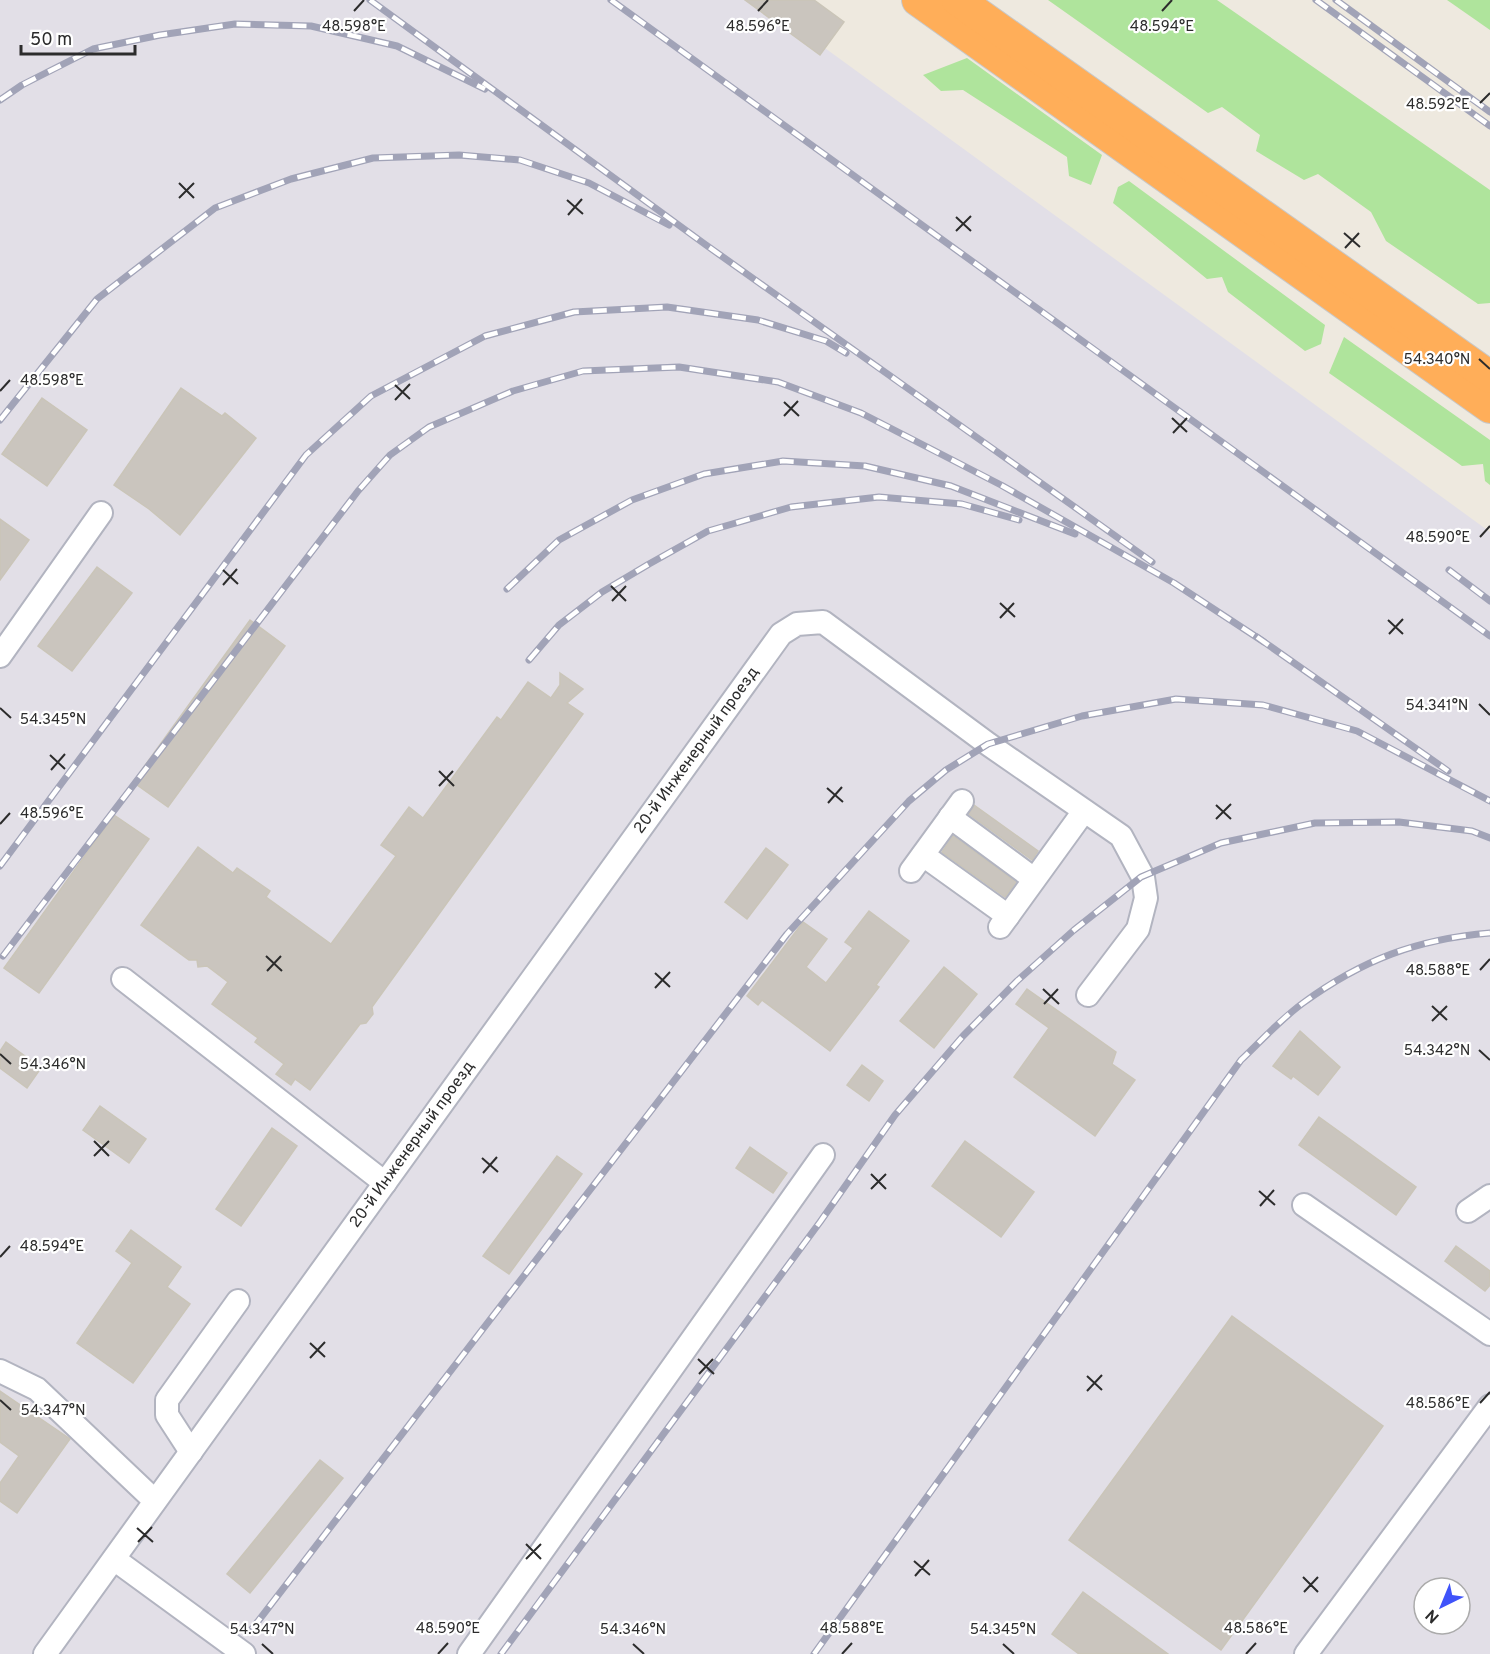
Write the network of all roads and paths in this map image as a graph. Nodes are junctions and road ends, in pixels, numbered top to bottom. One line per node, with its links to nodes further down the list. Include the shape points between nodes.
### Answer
1 (918, 0): 4 (highway)
2 (958, 0): 3 (highway)
3 (1490, 377)
4 (1490, 407)
5 (101, 513): 6 (street)
6 (0, 656)
7 (1084, 811): 8 (street); 10 (street, via 1121,836 1143,877 1146,898 1138,929); 12 (street, 20-й Инженерный проезд, via 823,622 797,624 781,634)
8 (1034, 879): 8 (street, via 956,809 917,863 1004,922)
9 (123, 979): 12 (street)
10 (1088, 995)
11 (823, 1155): 25 (street)
12 (385, 1183): 20 (street, 20-й Инженерный проезд)
13 (1490, 1196): 15 (street)
14 (1304, 1205): 17 (street)
15 (1467, 1211)
16 (238, 1301): 20 (street, via 167,1400 167,1415)
17 (1490, 1334)
18 (0, 1371): 21 (street, via 37,1389)
19 (1490, 1406): 26 (street)
20 (191, 1452): 21 (street, 20-й Инженерный проезд)
21 (155, 1501): 22 (street, 20-й Инженерный проезд)
22 (114, 1559): 23 (street, 20-й Инженерный проезд); 24 (street)
23 (45, 1654)
24 (244, 1654)
25 (468, 1654)
26 (1306, 1654)

